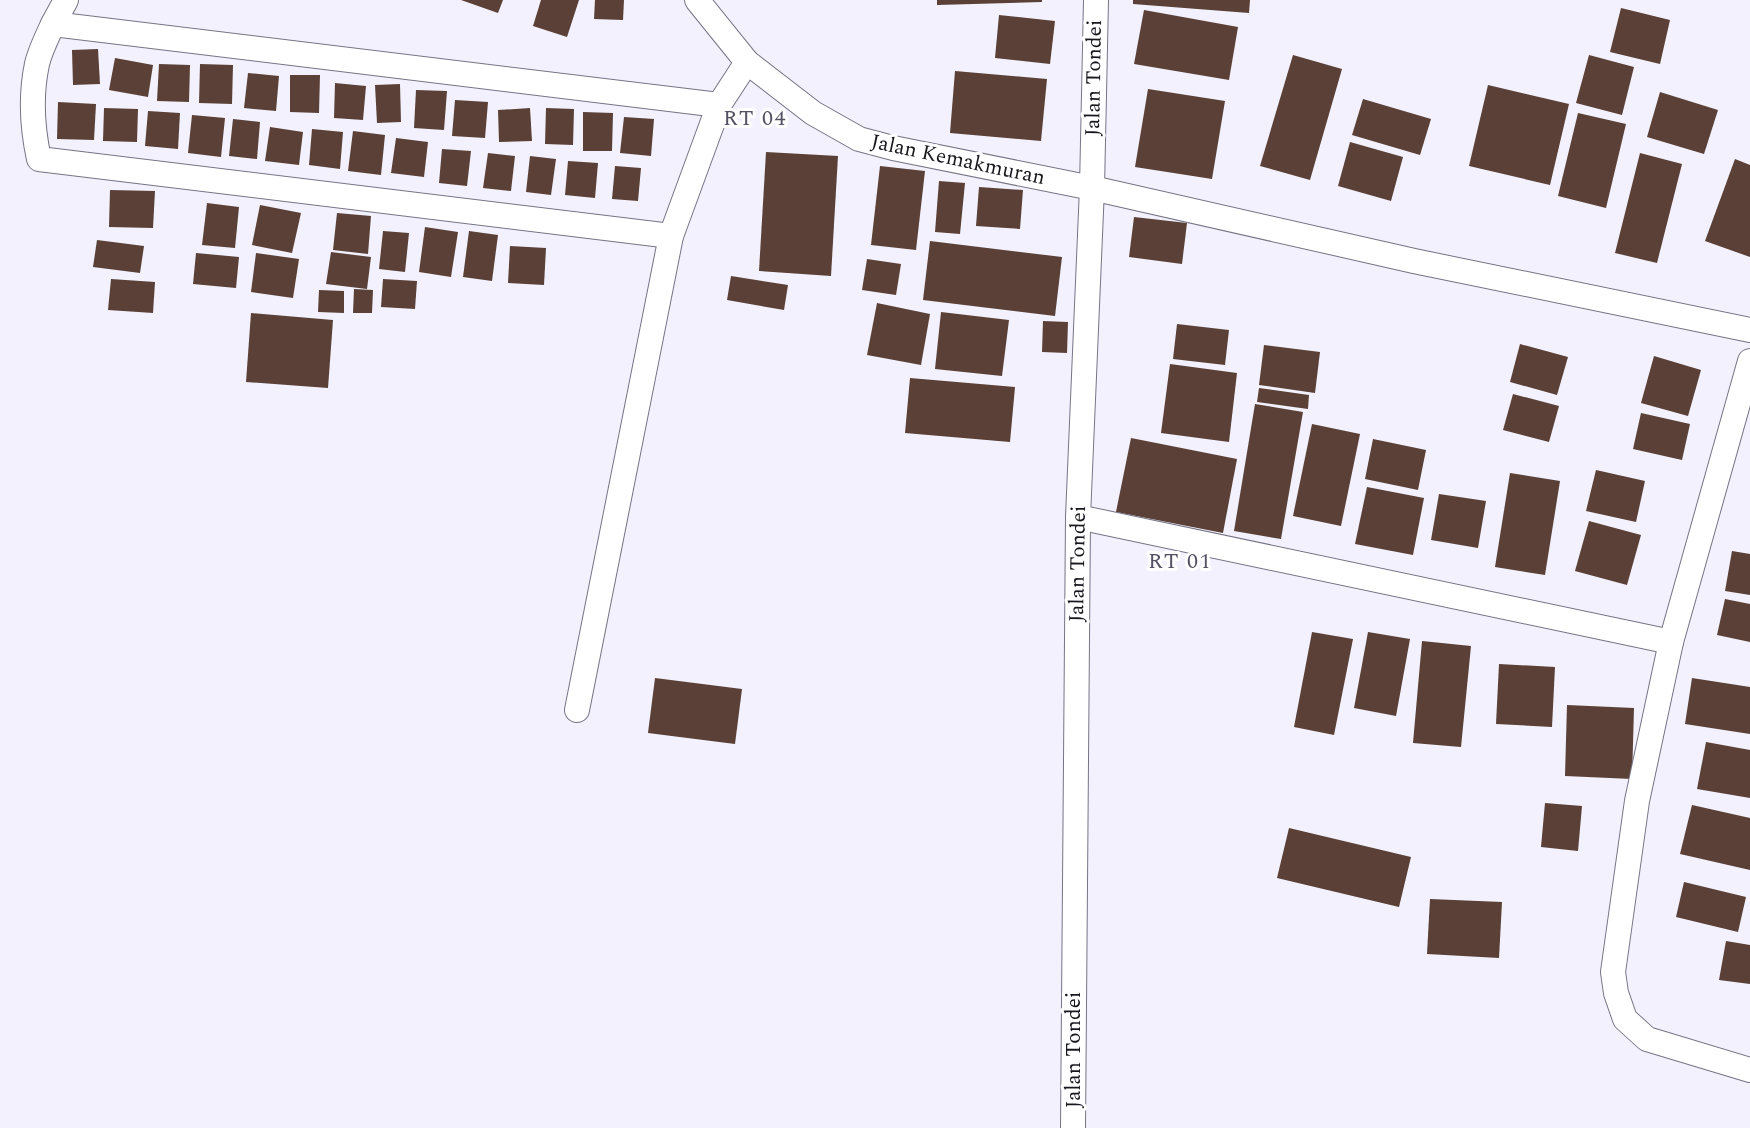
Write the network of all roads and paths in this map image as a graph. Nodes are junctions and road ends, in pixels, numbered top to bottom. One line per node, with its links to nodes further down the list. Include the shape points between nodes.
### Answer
1 (66, 0): 4 (street)
2 (697, 0): 5 (street, Jalan Kemakmuran)
3 (1096, 0): 7 (street, Jalan Tondei)
4 (53, 24): 6 (street); 8 (street, via 37,63 32,103 32,129 39,159)
5 (747, 62): 6 (street); 7 (street, Jalan Kemakmuran, via 813,113 859,139)
6 (719, 105): 8 (street)
7 (1092, 188): 9 (street, Jalan Kemakmuran, via 1414,261); 11 (street, Jalan Tondei)
8 (671, 236): 13 (street)
9 (1750, 330)
10 (1750, 361): 12 (street)
11 (1078, 517): 12 (street); 15 (street, Jalan Tondei)
12 (1671, 642): 14 (street, via 1637,801 1613,972 1616,993 1625,1019 1647,1039)
13 (578, 710)
14 (1750, 1070)
15 (1073, 1128)

